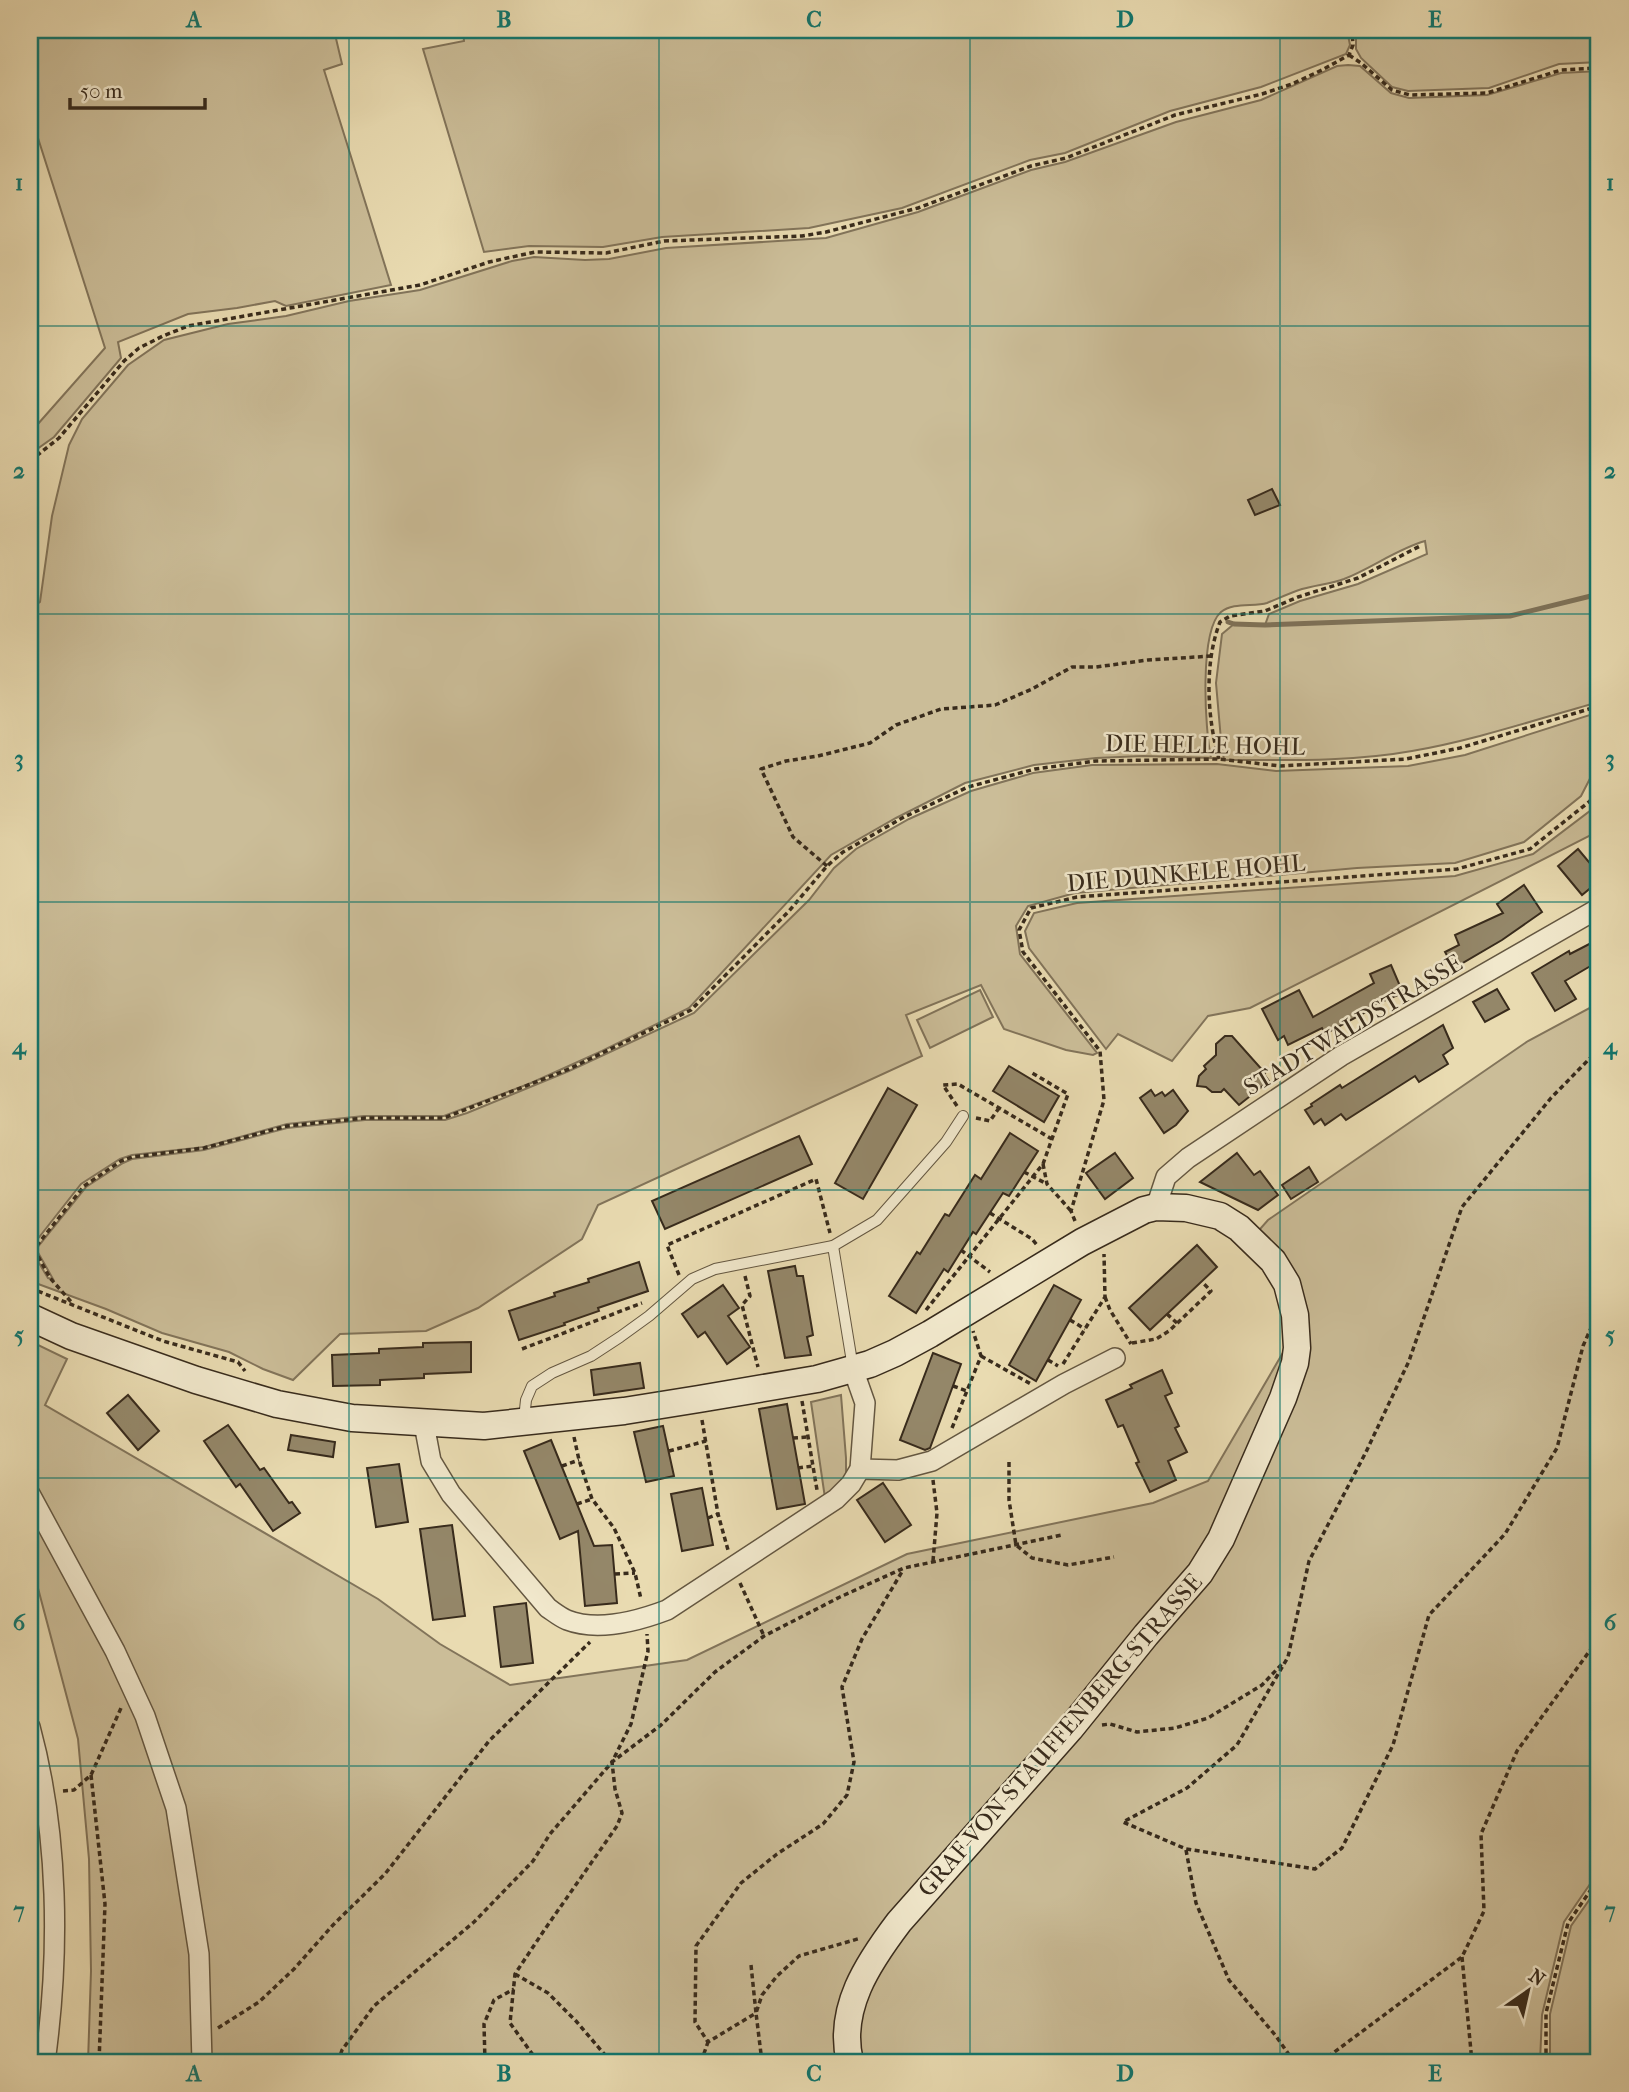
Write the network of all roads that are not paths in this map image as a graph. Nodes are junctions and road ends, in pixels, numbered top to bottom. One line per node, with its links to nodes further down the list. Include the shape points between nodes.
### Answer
1 (1599, 908): 3 (street, STADTWALDSTRASSE, via 1341,1056 1199,1151 1166,1177)
2 (963, 1116): 4 (lane, via 877,1220)
3 (1156, 1207): 7 (street, GRAF-VON-STAUFFENBERG-STRASSE, via 1093,1236 895,1353); 15 (street, GRAF-VON-STAUFFENBERG-STRASSE, via 1220,1216 1239,1228 1282,1273 1291,1295 1296,1331 1294,1363 1283,1398 1208,1561 1070,1730 891,1932 866,1970 854,1996 847,2031)
4 (833, 1246): 7 (lane); 8 (lane, via 715,1269 692,1279 591,1356 532,1386)
5 (30, 1317): 9 (street, GRAF-VON-STAUFFENBERG-STRASSE, via 196,1380 277,1404 352,1418)
6 (1115, 1358): 10 (street, via 937,1457 898,1470)
7 (853, 1369): 8 (street, GRAF-VON-STAUFFENBERG-STRASSE, via 624,1412); 10 (street, via 865,1403)
8 (524, 1423): 9 (street, GRAF-VON-STAUFFENBERG-STRASSE)
9 (424, 1424): 10 (street, via 432,1461 451,1494 548,1608 569,1621 608,1625 667,1610 836,1499)
10 (860, 1469)
11 (30, 1494): 14 (street, via 116,1651 149,1727 176,1808 199,1955)
12 (30, 1727): 13 (street, via 49,1837 54,1923)
13 (45, 2062)
14 (202, 2062)
15 (850, 2062)

